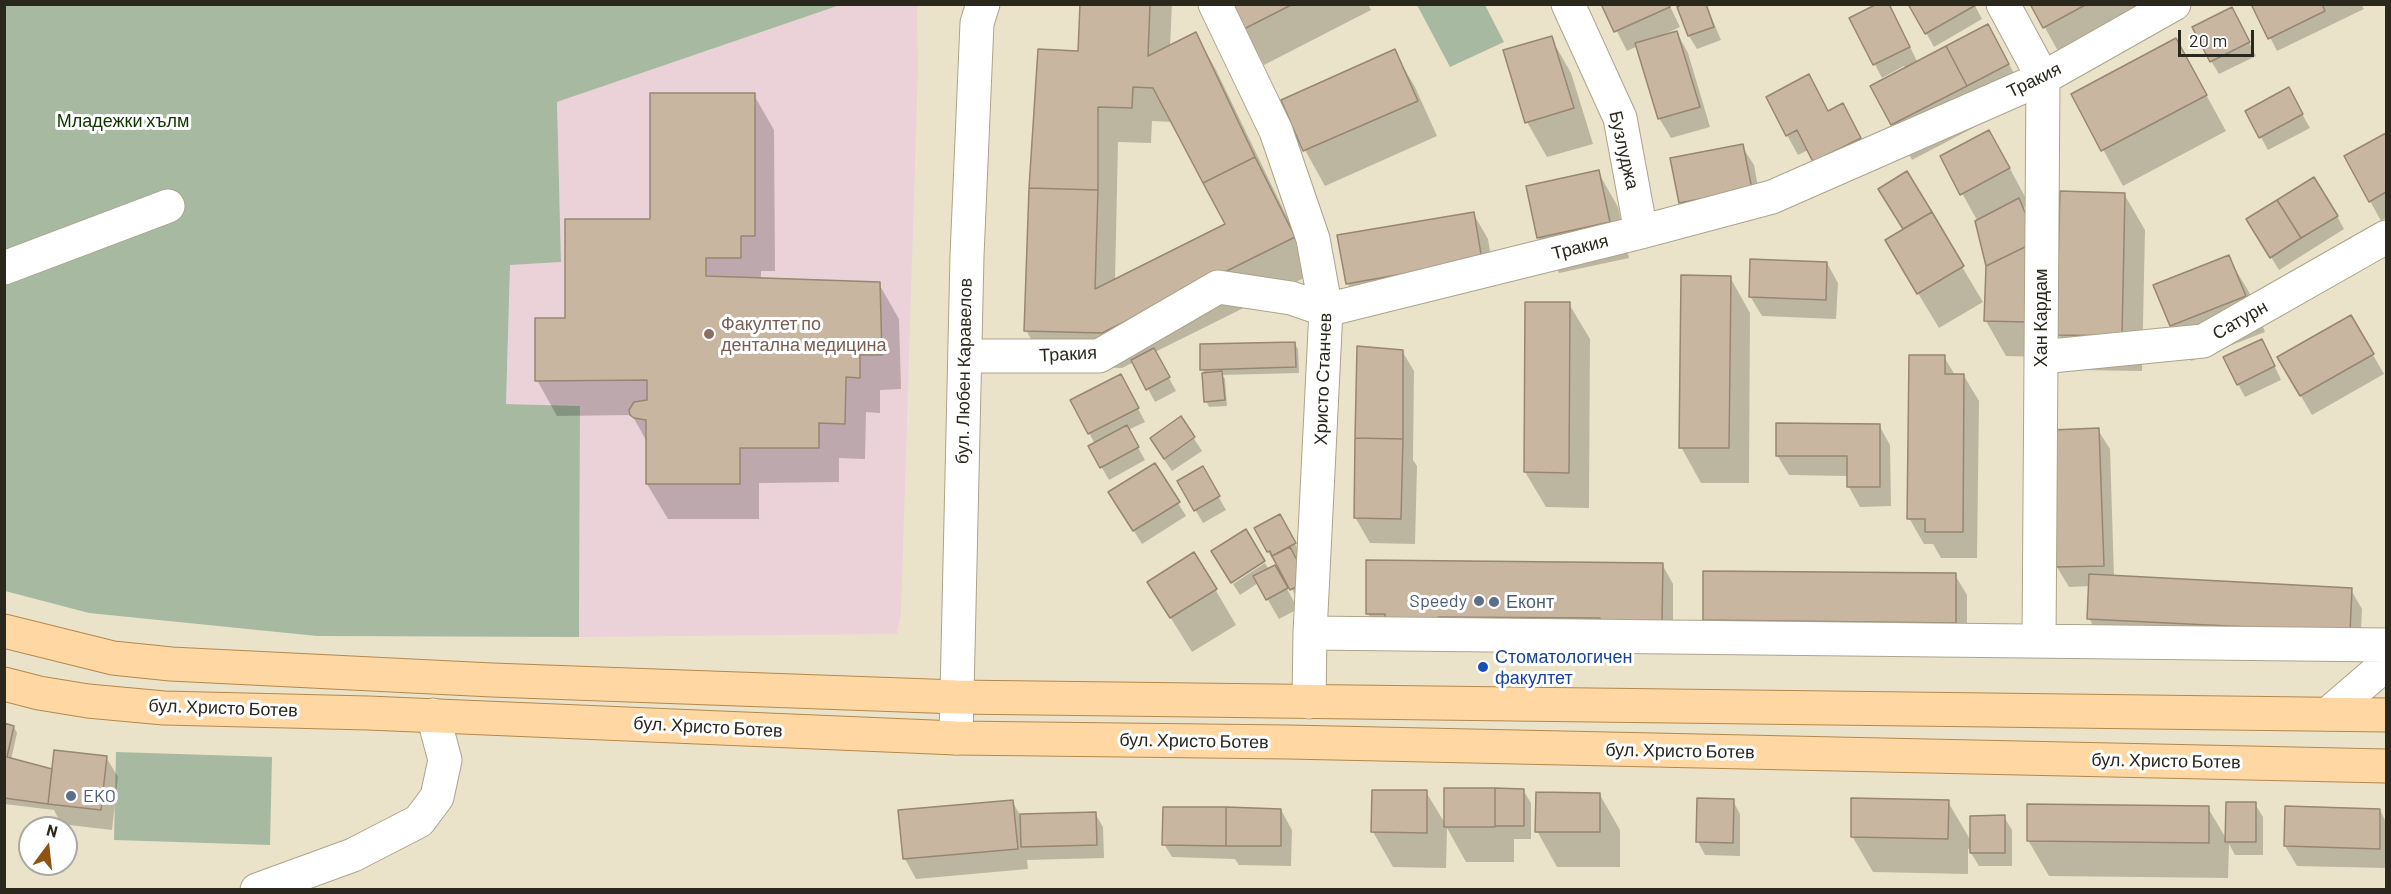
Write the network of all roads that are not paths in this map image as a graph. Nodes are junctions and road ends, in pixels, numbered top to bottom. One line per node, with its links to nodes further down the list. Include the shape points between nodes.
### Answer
1 (983, 4): 12 (street, бул. Любен Каравелов, via 977,23)
2 (1215, 4): 11 (street, Христо Станчев, via 1275,131 1313,239)
3 (1568, 4): 8 (street, Бузлуджа, via 1620,118)
4 (2003, 4): 6 (street, Хан Кардам)
5 (2174, 4): 6 (street, Тракия)
6 (2043, 78): 8 (street, Тракия, via 1772,197); 13 (street, Хан Кардам)
7 (168, 206): 10 (street)
8 (1641, 232): 11 (street, Тракия)
9 (2386, 237): 13 (street, Сатурн, via 2204,341)
10 (4, 268)
11 (1326, 310): 12 (street, Тракия, via 1291,298 1218,287 1099,356); 15 (street, Христо Станчев)
12 (965, 356): 20 (street, бул. Любен Каравелов)
13 (2041, 357): 16 (street, Хан Кардам)
14 (4, 631): 20 (main road, via 112,658 171,664)
15 (1310, 633): 16 (street); 21 (street, Христо Станчев)
16 (2039, 641): 17 (street)
17 (2386, 645)
18 (2386, 664): 22 (street)
19 (4, 684): 23 (main road, бул. Христо Ботев, via 88,701 164,708)
20 (957, 697): 21 (main road); 25 (street, бул. Любен Каравелов)
21 (1309, 702): 22 (main road)
22 (2328, 714): 24 (main road)
23 (433, 715): 25 (main road, бул. Христо Ботев); 27 (street, via 445,760 437,797 419,820 354,855)
24 (2386, 715)
25 (956, 738): 26 (main road, бул. Христо Ботев)
26 (2386, 766)
27 (256, 890)

